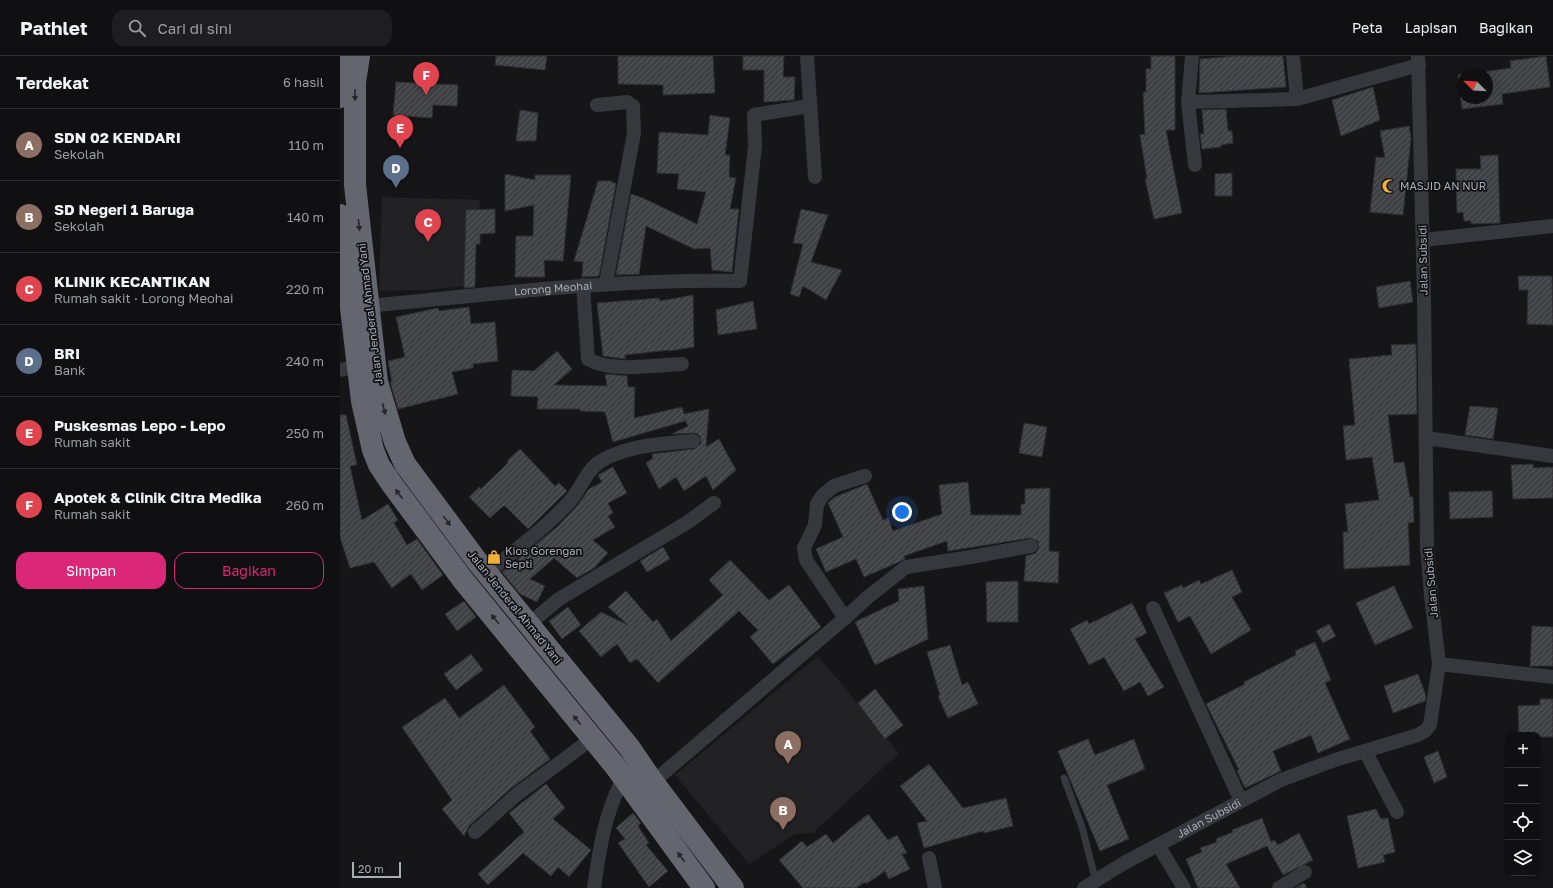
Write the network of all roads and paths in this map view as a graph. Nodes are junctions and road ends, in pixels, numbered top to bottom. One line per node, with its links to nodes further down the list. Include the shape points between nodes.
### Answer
1 (342, 56): 11 (highway)
2 (359, 56): 19 (highway, Jalan Jenderal Ahmad Yani, one-way to 19, via 356,82 355,185)
3 (807, 56): 10 (street)
4 (1192, 56): 8 (street)
5 (1293, 56): 7 (street)
6 (1419, 61): 7 (street); 16 (street, Jalan Subsidi)
7 (1297, 99): 8 (street)
8 (1188, 102): 12 (street)
9 (598, 105): 17 (street, via 626,102 633,106 634,115 634,133)
10 (810, 106): 13 (street); 17 (street, Lorong Meohai, via 754,115 754,146 740,281)
11 (340, 114)
12 (1195, 165)
13 (815, 177)
14 (340, 215): 21 (highway, Jalan Jenderal Ahmad Yani)
15 (1553, 226): 16 (street)
16 (1423, 240): 22 (street, Jalan Subsidi)
17 (606, 283): 18 (street, Lorong Meohai)
18 (583, 285): 19 (street, Lorong Meohai); 20 (street, via 588,358 596,364 616,367)
19 (368, 306): 28 (highway, Jalan Jenderal Ahmad Yani, one-way to 28, via 377,382 395,442 405,464)
20 (682, 364)
21 (350, 368): 34 (highway, Jalan Jenderal Ahmad Yani, one-way to 21, via 463,580 390,483 373,450)
22 (1426, 438): 24 (street); 32 (street, Jalan Subsidi, via 1427,550)
23 (693, 441): 28 (street, via 630,449 600,462 590,470 577,493 563,509)
24 (1553, 456)
25 (865, 476): 30 (street, via 834,486 823,495 817,504 814,525 804,548 806,560)
26 (714, 503): 31 (street, via 688,522 559,599)
27 (1031, 546): 30 (street, via 906,567)
28 (487, 573): 31 (highway, Jalan Jenderal Ahmad Yani)
29 (1153, 608): 39 (street)
30 (845, 618): 38 (street)
31 (528, 624): 38 (highway, Jalan Jenderal Ahmad Yani, via 629,747)
32 (1439, 664): 33 (street); 35 (street, Jalan Subsidi, via 1430,724 1425,731)
33 (1553, 677)
34 (592, 738): 37 (highway, Jalan Jenderal Ahmad Yani); 41 (street, via 526,787)
35 (1364, 751): 39 (street, Jalan Subsidi, via 1281,780); 40 (street)
36 (1064, 778): 45 (lane, via 1082,827)
37 (623, 779): 46 (street, via 611,804); 47 (highway, Jalan Jenderal Ahmad Yani, one-way to 37)
38 (652, 782): 48 (highway, Jalan Jenderal Ahmad Yani)
39 (1241, 801): 42 (street, Jalan Subsidi)
40 (1397, 812)
41 (475, 832)
42 (1158, 845): 45 (street, Jalan Subsidi); 50 (street)
43 (929, 858): 49 (street)
44 (1305, 872): 51 (street)
45 (1090, 885)
46 (594, 888)
47 (704, 888)
48 (733, 888)
49 (935, 888)
50 (1184, 888)
51 (1279, 888)

